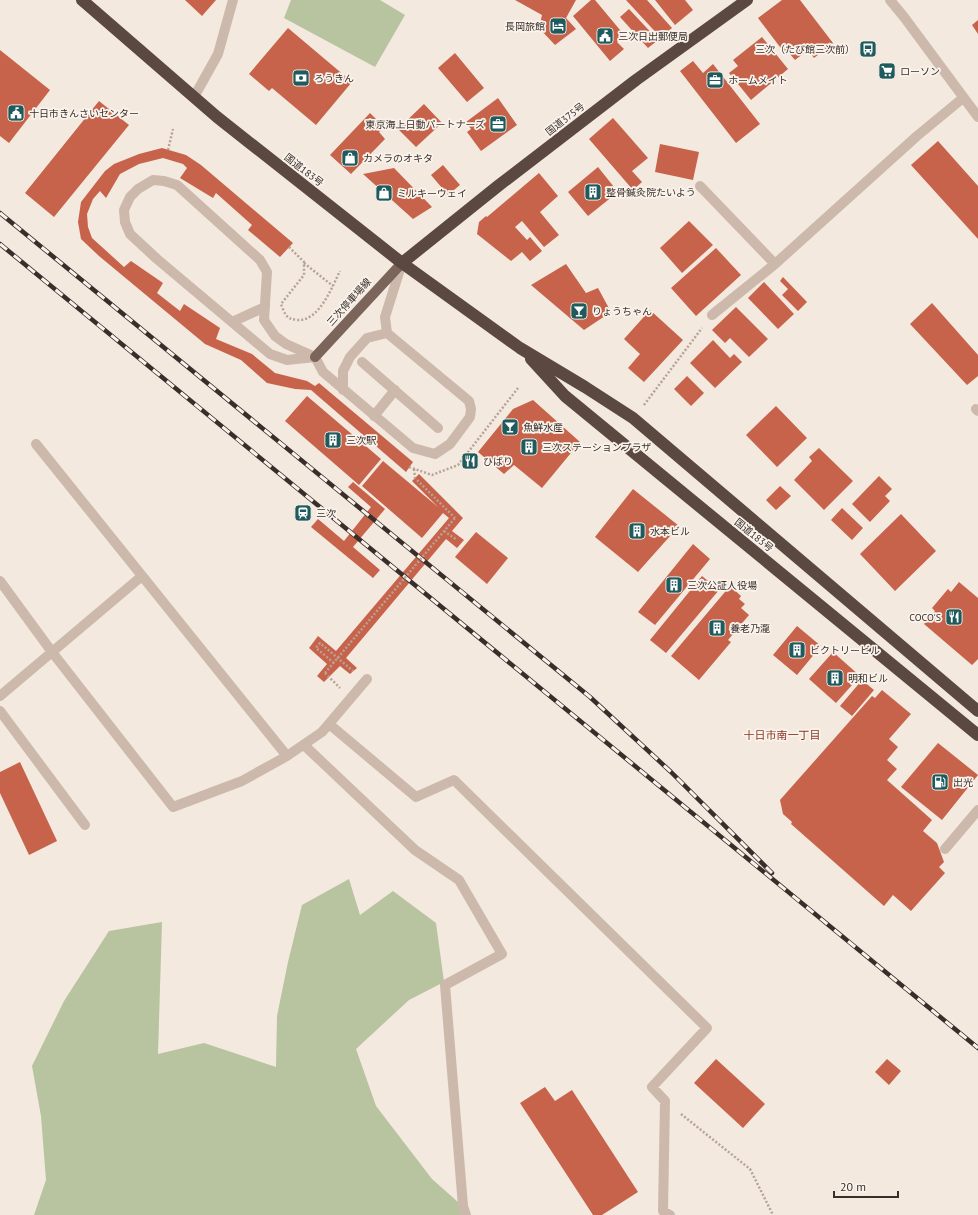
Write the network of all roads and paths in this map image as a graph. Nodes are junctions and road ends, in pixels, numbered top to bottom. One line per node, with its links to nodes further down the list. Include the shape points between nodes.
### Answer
1 (82, 0): 5 (highway, 国道183号)
2 (233, 0): 5 (street, via 218,54)
3 (747, 0): 13 (highway, 国道375号, via 498,186)
4 (890, 0): 6 (street)
5 (194, 97): 13 (highway, 国道183号)
6 (970, 102): 7 (street); 14 (street, via 917,136)
7 (978, 117)
8 (173, 129): 9 (path)
9 (168, 150)
10 (700, 186): 14 (street)
11 (289, 248): 12 (path)
12 (304, 262): 16 (path); 16 (path, via 304,275 281,304 290,319 301,320 311,317 327,298)
13 (402, 263): 20 (street, via 385,317); 21 (highway, 国道183号); 22 (main road, 三次停車場線)
14 (775, 264): 18 (street)
15 (340, 271): 16 (path)
16 (333, 286)
17 (265, 307): 19 (street); 19 (street, via 267,272 260,260 177,185 152,180 130,197 124,210 130,234); 22 (street, via 264,320 275,336)
18 (712, 315): 27 (path)
19 (232, 322): 22 (street, via 270,354 287,360)
20 (387, 333): 24 (street, via 367,338 350,357 344,371); 26 (street, via 469,401 470,417 450,444 435,454 413,448)
21 (520, 348): 27 (highway, 国道183号); 44 (highway, 国道183号, via 565,396)
22 (315, 357): 24 (street, via 323,372)
23 (362, 362): 25 (street)
24 (343, 390): 26 (street)
25 (395, 390): 26 (street); 28 (street)
26 (374, 416)
27 (633, 418): 42 (highway, 国道183号)
28 (438, 428)
29 (36, 444): 33 (street)
30 (414, 468): 31 (path, bridge, via 415,478 455,518)
31 (444, 531): 32 (path); 36 (path, bridge)
32 (456, 540)
33 (142, 576): 35 (street); 46 (street)
34 (0, 581): 35 (street)
35 (52, 652): 39 (street); 46 (street, via 173,807 242,781)
36 (334, 663): 37 (path, via 316,648 320,643); 40 (path, bridge, via 325,673)
37 (353, 671)
38 (367, 679): 40 (street)
39 (0, 696)
40 (351, 698): 43 (street)
41 (0, 711): 48 (street)
42 (978, 711)
43 (330, 724): 45 (street); 50 (street, via 416,797 454,780 707,1028 652,1087)
44 (978, 735)
45 (304, 744): 46 (street); 51 (street, via 415,850 459,880 502,954 445,985 463,1206)
46 (287, 756)
47 (978, 810): 49 (street)
48 (85, 825)
49 (945, 849)
50 (665, 1101): 52 (street, via 663,1211); 53 (path, via 750,1169)
51 (466, 1215)
52 (670, 1215)
53 (773, 1215)

